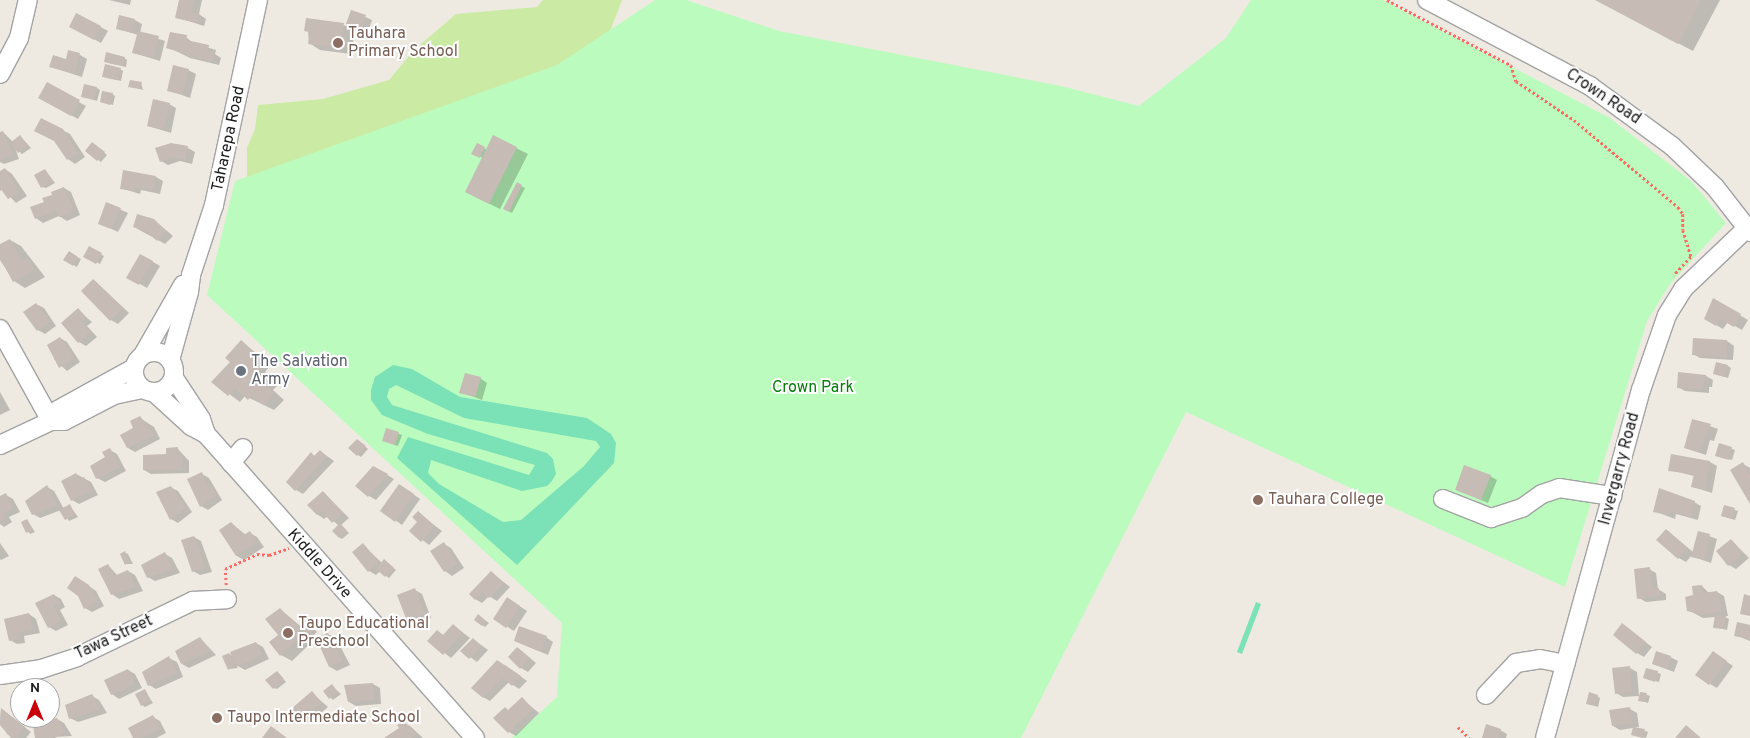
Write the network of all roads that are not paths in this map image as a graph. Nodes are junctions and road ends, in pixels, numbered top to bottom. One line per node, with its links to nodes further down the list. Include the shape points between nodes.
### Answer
1 (28, 0): 4 (street, via 19,38)
2 (258, 0): 6 (street, Taharepa Road, via 214,205)
3 (1427, 0): 5 (street, Crown Road, via 1590,86 1672,146 1714,187)
4 (0, 74)
5 (1748, 230): 17 (street, Invergarry Road, via 1684,289 1666,315 1641,390)
6 (191, 275): 8 (street, Taharepa Road); 9 (street, Taharepa Road)
7 (0, 329): 12 (street)
8 (170, 360): 9 (street, via 154,352); 10 (street, Taharepa Road)
9 (139, 362): 11 (street, via 135,380); 12 (street, via 58,410)
10 (174, 378): 11 (street, via 166,388); 13 (street, Kiddle Drive, via 201,419)
11 (148, 391): 12 (street, via 114,395 64,421); 13 (street, Kiddle Drive, via 191,426)
12 (51, 421): 14 (street)
13 (206, 434): 16 (street, Kiddle Drive)
14 (0, 445)
15 (243, 448): 16 (street)
16 (231, 463): 23 (street, Kiddle Drive)
17 (1612, 496): 18 (street, via 1559,488 1542,494 1522,508 1491,518); 20 (street, Invergarry Road)
18 (1443, 499)
19 (227, 599): 21 (street, Tawa Street, via 193,601 77,657 41,669)
20 (1566, 664): 22 (street, via 1540,659 1516,663); 24 (street, Invergarry Road)
21 (0, 674)
22 (1486, 695)
23 (475, 738)
24 (1545, 738)

